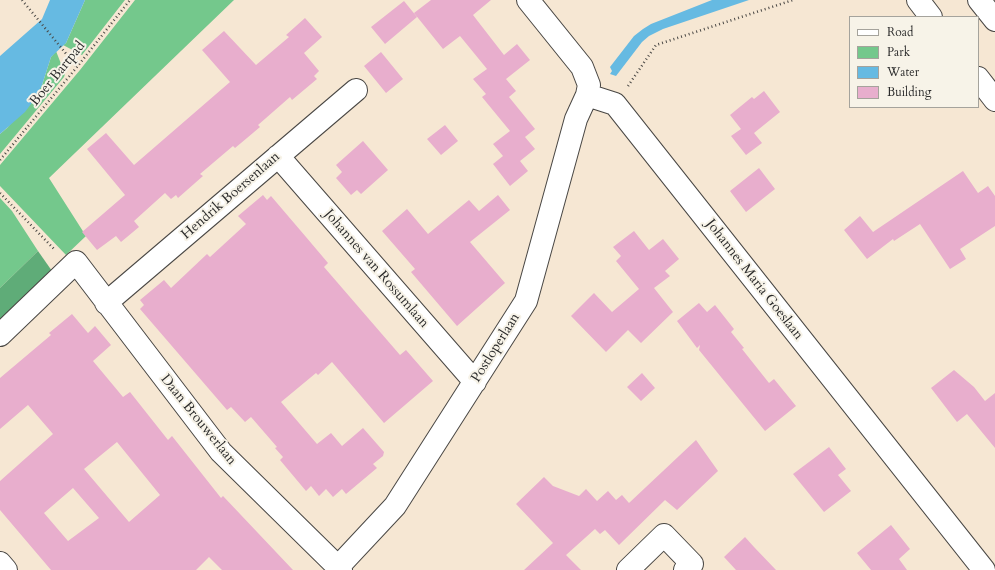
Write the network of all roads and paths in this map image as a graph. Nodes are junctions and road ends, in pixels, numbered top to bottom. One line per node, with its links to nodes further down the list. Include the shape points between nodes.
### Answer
1 (22, 0): 9 (path)
2 (130, 0): 9 (path, Boer Bartpad)
3 (528, 0): 12 (street, via 582,67 588,85)
4 (793, 0): 14 (path, via 656,45)
5 (918, 0): 7 (street)
6 (979, 0): 8 (street)
7 (930, 16)
8 (995, 20)
9 (77, 67): 16 (path, Boer Bartpad)
10 (979, 79): 13 (street)
11 (356, 90): 15 (street, Hendrik Boersenlaan)
12 (587, 95): 14 (street); 21 (street, Postloperlaan, via 576,119 526,301)
13 (995, 100)
14 (615, 104): 27 (street, Johannes Maria Goeslaan)
15 (278, 156): 19 (street, Hendrik Boersenlaan); 21 (street, Johannes van Rossumlaan)
16 (0, 160)
17 (0, 193): 18 (path)
18 (71, 267): 19 (street, Daan Brouwerlaan, via 76,262); 20 (street)
19 (106, 303): 23 (street, Daan Brouwerlaan, via 221,452)
20 (0, 334)
21 (475, 382): 23 (street, Postloperlaan, via 395,506)
22 (0, 562): 24 (street)
23 (340, 569)
24 (6, 570)
25 (628, 570): 26 (street, via 664,535 692,564)
26 (685, 570)
27 (984, 570)

